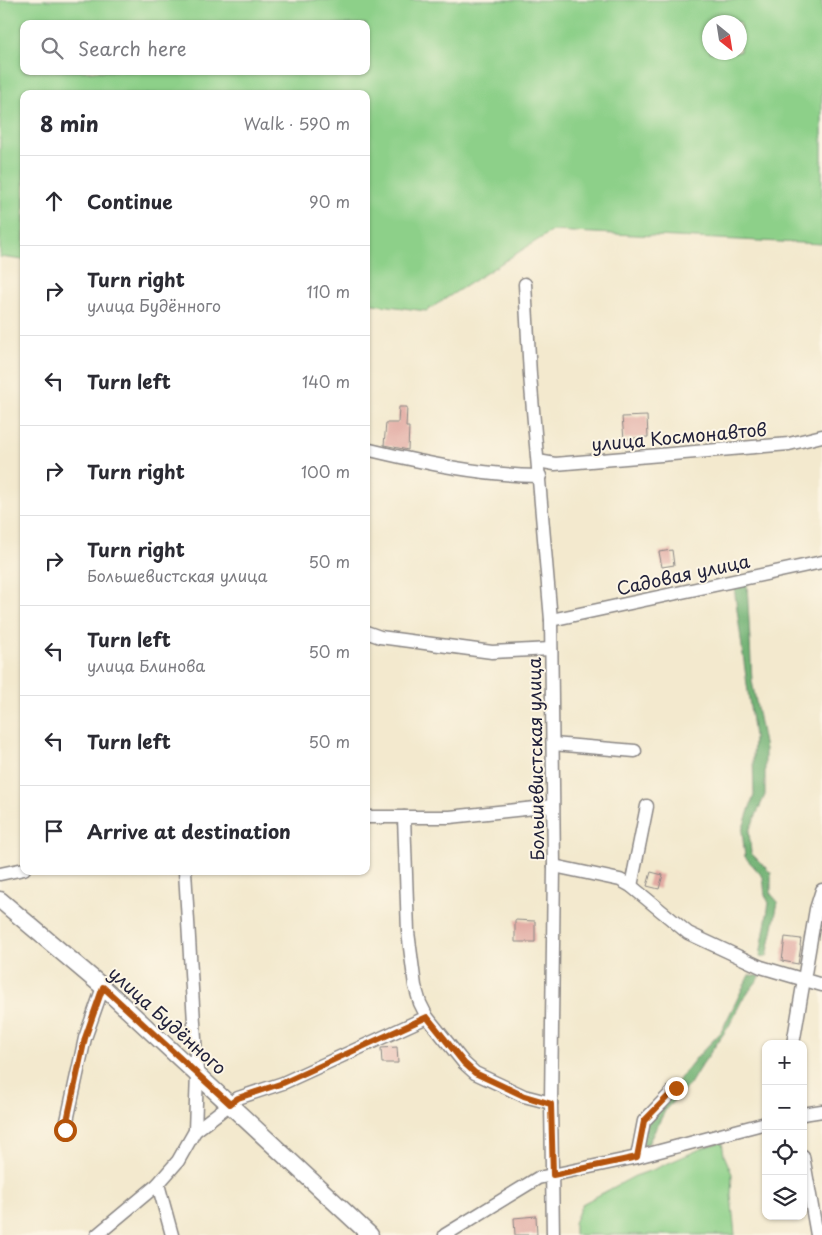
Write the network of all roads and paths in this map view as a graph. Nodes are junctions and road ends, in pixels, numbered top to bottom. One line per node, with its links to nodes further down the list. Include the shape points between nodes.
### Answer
1 (526, 284): 4 (street, Большевистская улица)
2 (822, 436): 4 (street, улица Космонавтов, via 780,445 555,464)
3 (370, 450): 5 (street, via 434,465)
4 (538, 461): 5 (street, Большевистская улица)
5 (540, 476): 7 (street, Большевистская улица)
6 (822, 562): 7 (street, Садовая улица)
7 (551, 620): 9 (street, Большевистская улица)
8 (370, 633): 9 (street, via 492,652)
9 (552, 649): 10 (street, Большевистская улица)
10 (553, 744): 11 (street); 12 (street, Большевистская улица)
11 (636, 751)
12 (553, 806): 15 (street, via 450,817); 16 (street, Большевистская улица)
13 (647, 806): 20 (street)
14 (370, 817): 15 (street)
15 (404, 817): 26 (street, via 408,932 415,986)
16 (554, 866): 20 (street, via 620,880); 31 (street, Большевистская улица)
17 (20, 870): 18 (street)
18 (0, 873)
19 (185, 875): 28 (street)
20 (631, 886): 23 (street, via 688,933 761,966)
21 (822, 890): 23 (street)
22 (0, 900): 25 (main road, улица Будённого)
23 (804, 980): 24 (street); 27 (street)
24 (822, 985)
25 (103, 987): 28 (main road, улица Будённого); 35 (street, via 85,1038)
26 (427, 1017): 30 (street); 31 (street, via 475,1073 524,1096)
27 (794, 1040)
28 (197, 1073): 30 (main road, улица Будённого); 36 (street)
29 (676, 1088): 37 (street, via 644,1121)
30 (230, 1104): 36 (street); 43 (main road, улица Будённого)
31 (551, 1104): 38 (street, Большевистская улица)
32 (822, 1111): 33 (street)
33 (807, 1113)
34 (762, 1124): 37 (street)
35 (65, 1130)
36 (195, 1131): 40 (street, via 178,1161)
37 (637, 1157): 38 (street)
38 (553, 1175): 44 (street, via 527,1183); 45 (street, Большевистская улица)
39 (806, 1175): 46 (street)
40 (158, 1184): 41 (street); 42 (street)
41 (97, 1235)
42 (172, 1235)
43 (370, 1235)
44 (445, 1235)
45 (553, 1235)
46 (817, 1235)

